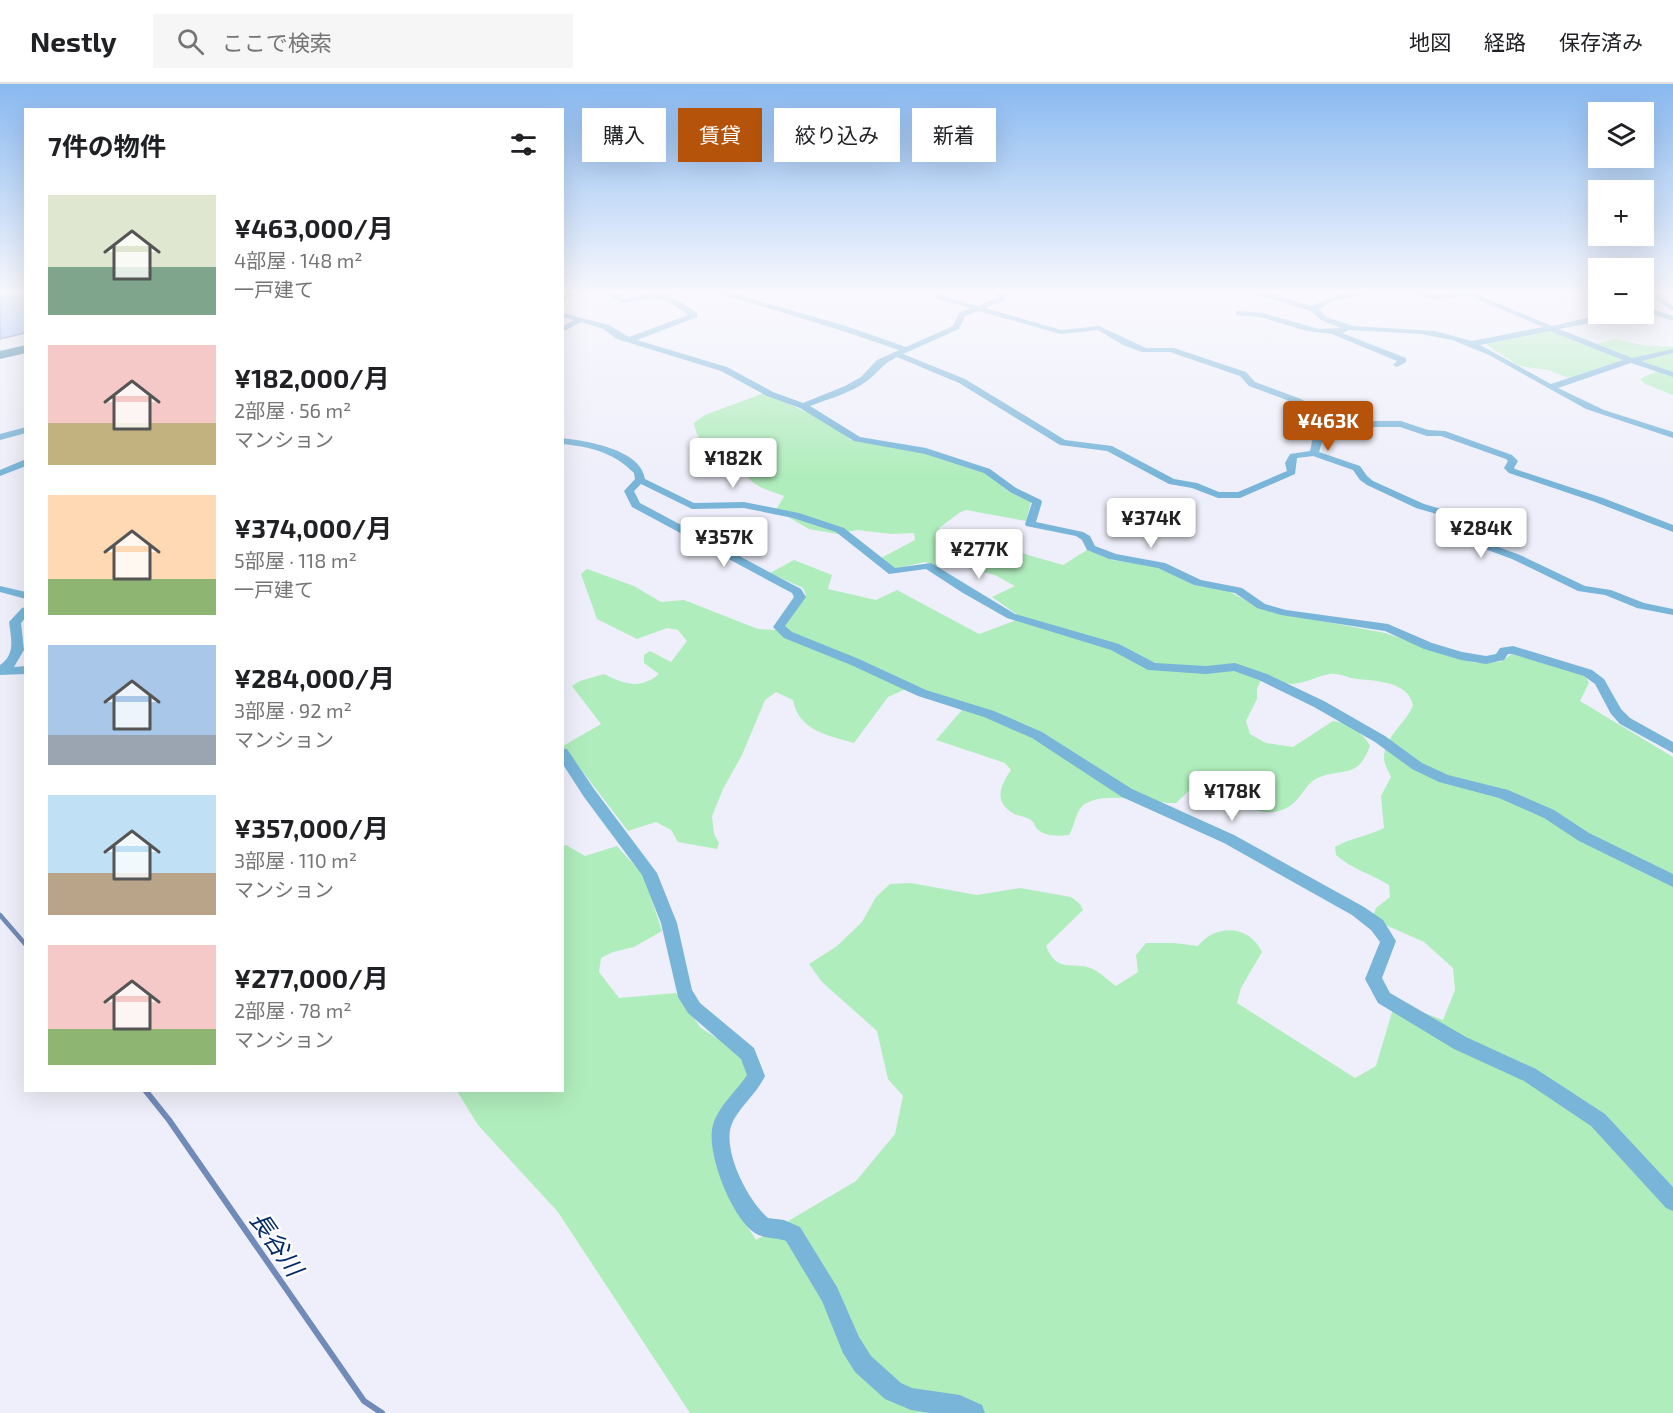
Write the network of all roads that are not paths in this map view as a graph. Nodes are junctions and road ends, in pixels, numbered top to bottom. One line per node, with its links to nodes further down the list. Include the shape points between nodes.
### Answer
1 (668, 352): 12 (street, via 724,369 770,394)
2 (900, 352): 12 (street, via 873,367 864,379); 18 (street, via 962,381 1063,443 1108,448 1167,481 1194,485 1218,495 1240,495 1292,472 1293,456)
3 (1177, 352): 13 (street, via 1243,374 1252,384)
4 (1383, 352): 9 (street, via 1403,360)
5 (1490, 352): 11 (street)
6 (1611, 352): 8 (street)
7 (1668, 352): 8 (street)
8 (1630, 360): 10 (street); 11 (street)
9 (1397, 365)
10 (1673, 375)
11 (1551, 387): 15 (street, via 1597,411)
12 (803, 406): 29 (street, via 857,439 926,451 987,471 1037,502 1030,524 1079,534 1086,537 1091,548 1113,557 1161,565 1198,583 1238,590 1261,606 1285,613 1388,628 1461,656 1486,660 1513,650 1581,670 1600,682 1625,721)
13 (1356, 427): 18 (street, via 1323,429); 22 (street, via 1401,424 1427,433 1442,433 1509,457 1513,461 1509,468 1512,471)
14 (24, 431): 16 (street)
15 (1673, 435)
16 (0, 437)
17 (564, 441): 21 (street, via 625,457 639,472)
18 (1314, 453): 26 (street, via 1357,468 1370,483 1444,513 1470,540 1582,589 1607,592 1641,606)
19 (24, 463): 20 (street)
20 (0, 473)
21 (640, 480): 31 (street, via 692,506 744,505 832,526 893,572 927,565 1011,616 1115,647 1152,667 1235,667 1263,677 1380,739 1417,766 1444,779 1503,794 1549,814 1584,837); 32 (street, via 629,491 636,504 797,591 800,597 779,627 788,635 922,693 989,714 1037,735 1127,793 1228,839 1358,911 1377,925 1388,941 1373,979 1384,998 1580,1107 1598,1120)
22 (1673, 529)
23 (0, 589): 24 (street)
24 (24, 595)
25 (24, 612): 28 (street, via 15,622 18,653)
26 (1673, 612)
27 (24, 670): 28 (street)
28 (0, 671)
29 (1673, 748)
30 (564, 755): 33 (street, via 649,873 669,923 684,992 693,1008 748,1054 756,1076 751,1088 728,1114 721,1128 721,1146 736,1191 749,1215 764,1227 784,1227 793,1234 830,1294 851,1345 863,1364 892,1391 911,1399 960,1406)
31 (1673, 881)
32 (1673, 1201)
33 (974, 1413)

